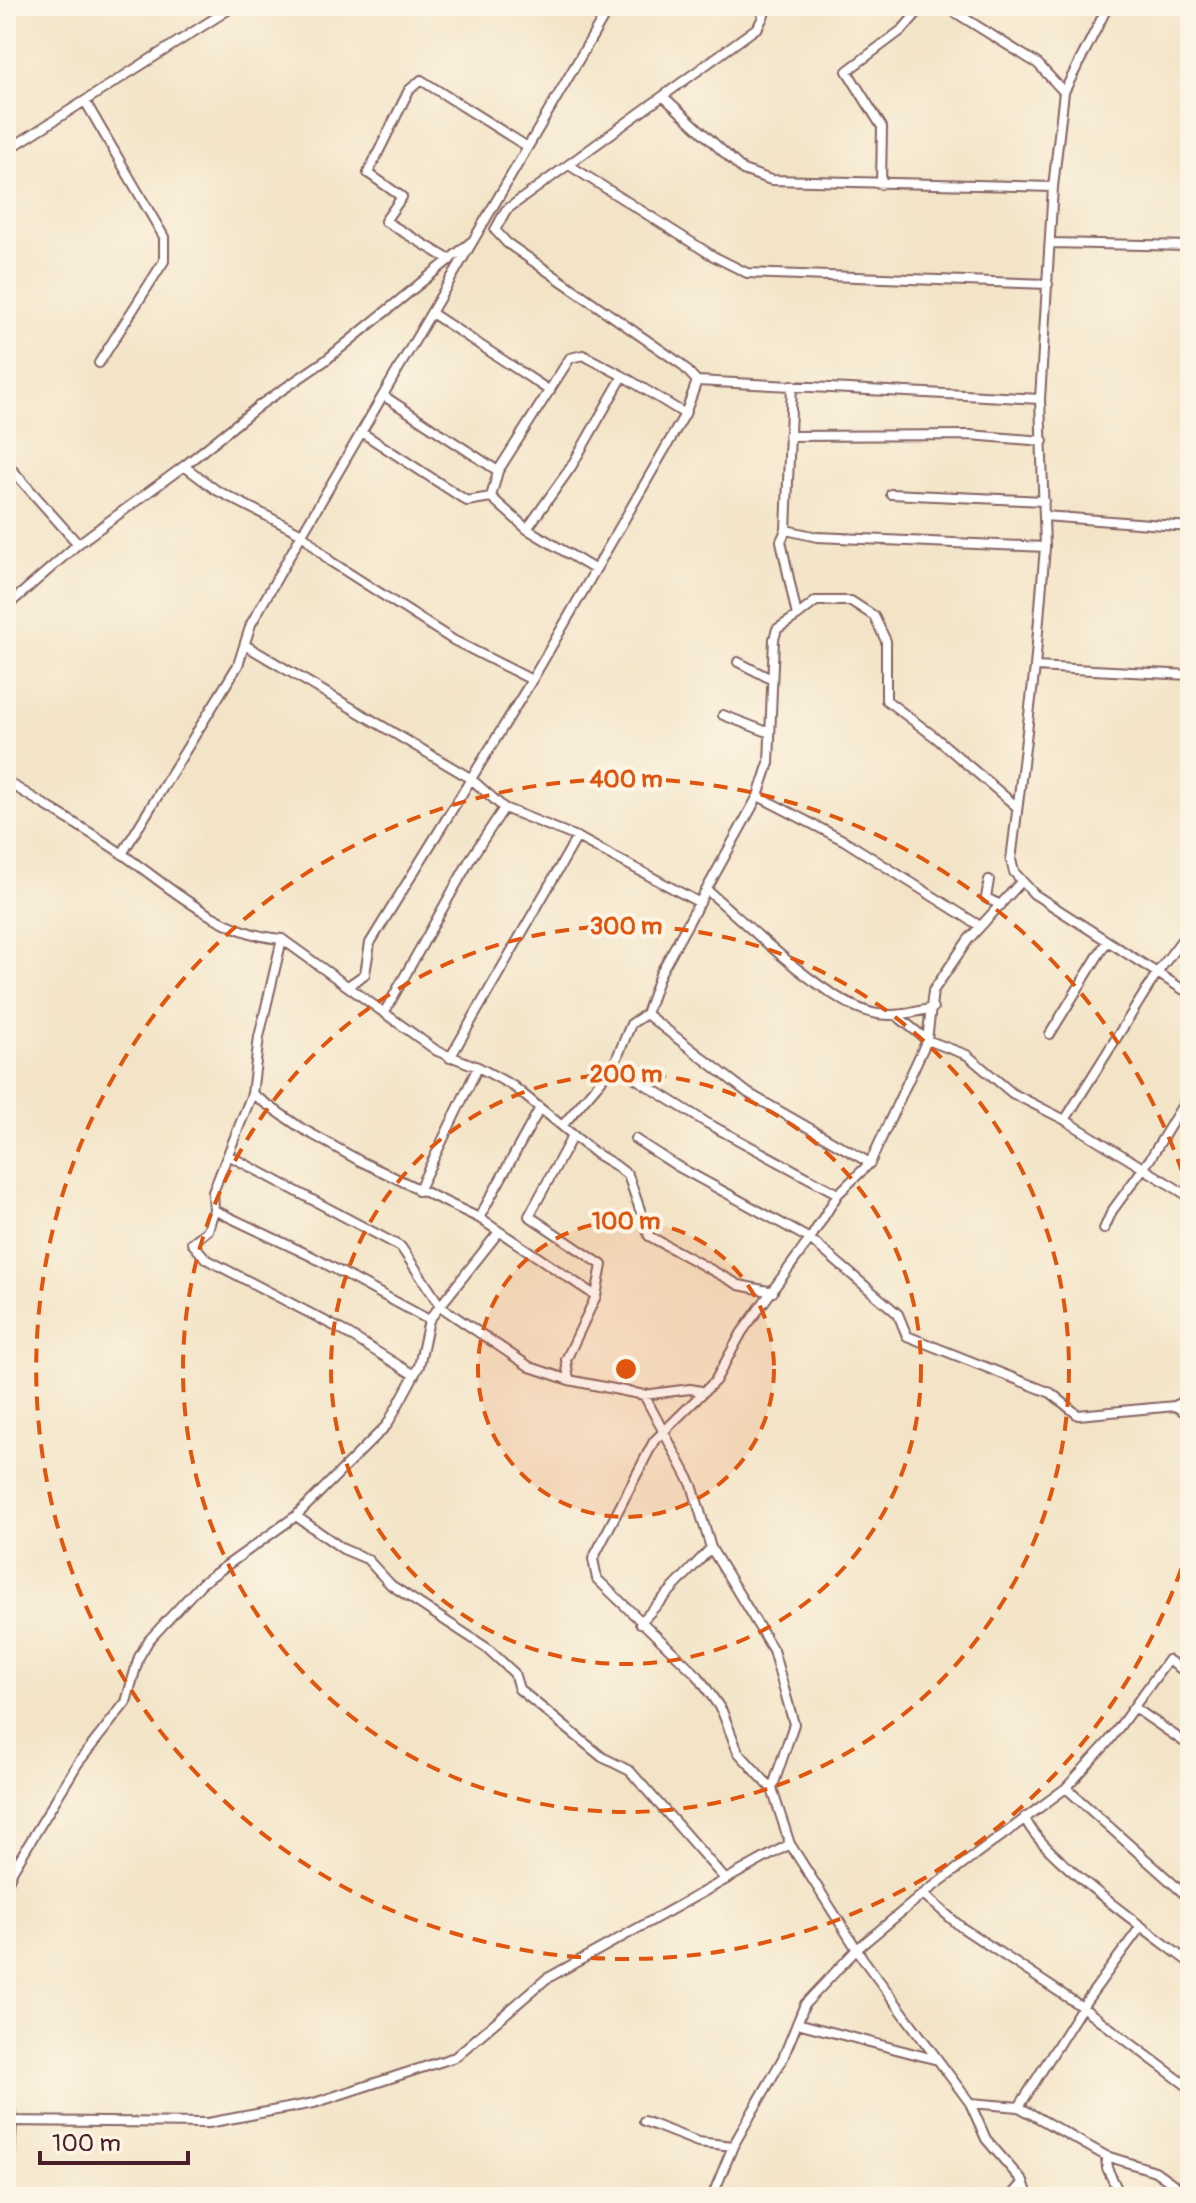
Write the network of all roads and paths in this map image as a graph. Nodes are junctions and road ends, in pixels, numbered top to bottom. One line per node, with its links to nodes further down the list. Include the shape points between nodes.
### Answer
1 (234, 6): 9 (street)
2 (610, 6): 10 (street)
3 (756, 6): 8 (street, via 764,15 758,27)
4 (923, 6): 13 (street, via 903,29 847,71 882,127)
5 (945, 6): 7 (street, via 1038,64)
6 (1108, 6): 7 (street)
7 (1064, 92): 14 (street)
8 (664, 97): 12 (street); 13 (street, via 743,170 771,180)
9 (85, 101): 11 (street); 21 (street, via 167,247 164,261)
10 (526, 146): 15 (street); 18 (street, via 421,80 409,90 368,173 402,197 385,221)
11 (6, 151)
12 (569, 165): 19 (street, via 747,273); 23 (street, via 506,210 495,230 681,364)
13 (881, 184): 14 (street)
14 (1053, 187): 16 (street)
15 (476, 237): 18 (street); 20 (street)
16 (1051, 243): 17 (street); 19 (street)
17 (1190, 246)
18 (450, 260): 33 (street)
19 (1048, 284): 27 (street)
20 (433, 314): 25 (street); 26 (street)
21 (99, 363)
22 (623, 376): 25 (street, via 577,354); 28 (street); 40 (street)
23 (697, 381): 24 (street); 28 (street)
24 (792, 385): 27 (street); 30 (street)
25 (550, 391): 34 (street)
26 (384, 396): 29 (street); 34 (street)
27 (1040, 399): 31 (street)
28 (685, 414): 45 (street)
29 (361, 432): 36 (street, via 467,501); 42 (street)
30 (789, 436): 31 (street, via 970,435); 41 (street)
31 (1043, 441): 37 (street)
32 (6, 463): 43 (street)
33 (184, 466): 42 (street, via 216,490); 43 (street)
34 (498, 471): 36 (street)
35 (891, 494): 37 (street)
36 (491, 497): 40 (street)
37 (1044, 501): 38 (street)
38 (1044, 516): 39 (street); 44 (street)
39 (1190, 527)
40 (527, 529): 45 (street)
41 (786, 530): 44 (street, via 817,537); 47 (street, via 781,541)
42 (302, 534): 48 (street, via 251,624); 53 (street, via 330,561 453,640)
43 (78, 544): 46 (street)
44 (1045, 547): 50 (street)
45 (594, 569): 53 (street)
46 (6, 607)
47 (797, 616): 52 (street, via 777,629); 59 (street, via 816,601 851,601 874,616 886,641 886,700)
48 (245, 645): 56 (street); 62 (street, via 238,665)
49 (738, 662): 52 (street)
50 (1035, 667): 51 (street); 59 (street)
51 (1190, 675)
52 (771, 679): 55 (street)
53 (532, 680): 56 (street)
54 (723, 715): 55 (street)
55 (770, 733): 58 (street, via 769,763)
56 (470, 778): 60 (street); 73 (street, via 370,943 365,974)
57 (6, 781): 62 (street)
58 (758, 796): 65 (street); 68 (street, via 845,841)
59 (1017, 807): 64 (street, via 1011,860)
60 (504, 808): 61 (street); 76 (street)
61 (577, 837): 66 (street); 81 (street)
62 (122, 854): 70 (street, via 180,899 265,938)
63 (989, 880): 67 (street, via 986,898)
64 (1021, 882): 67 (street); 71 (street)
65 (708, 891): 66 (street); 78 (street, via 817,983 850,1004)
66 (700, 903): 77 (street, via 660,974)
67 (1001, 905): 68 (street)
68 (980, 926): 75 (street, via 933,991)
69 (1190, 929): 72 (street)
70 (282, 939): 73 (street); 85 (street)
71 (1107, 941): 72 (street); 79 (street)
72 (1157, 973): 74 (street); 87 (street)
73 (348, 986): 76 (street)
74 (1190, 994)
75 (933, 1008): 78 (street); 80 (street)
76 (384, 1013): 81 (street)
77 (646, 1014): 82 (street, via 631,1024); 92 (street, via 748,1093)
78 (896, 1015): 80 (street)
79 (1050, 1034)
80 (927, 1040): 87 (street, via 967,1055 1012,1093); 92 (street)
81 (450, 1058): 83 (street)
82 (614, 1065): 88 (street); 95 (street)
83 (478, 1067): 86 (street); 94 (street)
84 (1190, 1093): 93 (street)
85 (252, 1094): 91 (street); 94 (street, via 301,1128)
86 (540, 1108): 88 (street); 98 (street)
87 (1065, 1120): 93 (street)
88 (562, 1126): 89 (street)
89 (573, 1135): 102 (street, via 628,1175 649,1236 739,1285); 103 (street, via 529,1216 602,1265)
90 (635, 1139): 101 (street)
91 (228, 1155): 97 (street, via 213,1192); 104 (street, via 401,1247)
92 (870, 1163): 95 (street)
93 (1142, 1170): 96 (street); 99 (street)
94 (418, 1191): 98 (street)
95 (838, 1194): 101 (street)
96 (1190, 1197)
97 (214, 1210): 105 (street); 106 (street, via 208,1230 192,1243 206,1259 340,1329)
98 (479, 1218): 100 (street)
99 (1104, 1229)
100 (498, 1233): 103 (street); 104 (street)
101 (810, 1239): 102 (street); 111 (street, via 898,1314 907,1336 1051,1393 1078,1415)
102 (773, 1292): 108 (street, via 742,1332 715,1381)
103 (596, 1296): 107 (street, via 566,1360)
104 (441, 1307): 105 (street); 107 (street, via 530,1367)
105 (429, 1320): 106 (street)
106 (414, 1375): 114 (street, via 387,1425)
107 (569, 1380): 109 (street)
108 (701, 1391): 109 (street); 113 (street)
109 (644, 1395): 113 (street)
110 (1190, 1396): 111 (street)
111 (1175, 1406): 112 (street)
112 (1190, 1415)
113 (664, 1434): 115 (street, via 692,1485); 116 (street, via 654,1441 593,1559 597,1579)
114 (296, 1516): 124 (street, via 367,1559 391,1585 487,1648 514,1673 519,1689 602,1757 630,1771); 125 (street, via 202,1583 149,1640 126,1702 78,1763)
115 (711, 1548): 116 (street); 121 (street, via 773,1650 794,1724)
116 (640, 1623): 121 (street, via 698,1676 722,1711 738,1752)
117 (1190, 1675): 118 (street, via 1168,1660)
118 (1135, 1708): 119 (street); 120 (street)
119 (1190, 1746)
120 (1066, 1788): 122 (street); 127 (street)
121 (772, 1789): 123 (street)
122 (1025, 1817): 126 (street); 128 (street, via 1028,1830 1068,1869)
123 (790, 1844): 124 (street); 129 (street)
124 (725, 1879): 140 (street, via 546,1979 455,2057 314,2103 208,2123)
125 (6, 1886)
126 (923, 1894): 129 (street); 133 (street, via 961,1927)
127 (1190, 1899)
128 (1141, 1926): 131 (street); 133 (street)
129 (857, 1949): 134 (street, via 805,2004); 135 (street)
130 (6, 1963): 132 (street)
131 (1190, 1963)
132 (6, 1994)
133 (1082, 2007): 137 (street); 139 (street)
134 (797, 2023): 135 (street); 142 (street)
135 (935, 2060): 138 (street)
136 (6, 2088): 140 (street)
137 (1190, 2088)
138 (970, 2103): 139 (street); 144 (street, via 986,2139)
139 (1019, 2107): 143 (street)
140 (9, 2121): 146 (street)
141 (644, 2121): 142 (street, via 698,2142)
142 (733, 2146): 147 (street)
143 (1106, 2156): 145 (street, via 1155,2171); 150 (street)
144 (1023, 2182): 148 (street); 149 (street)
145 (1190, 2196)
146 (8, 2197)
147 (712, 2197)
148 (1010, 2197)
149 (1029, 2197)
150 (1121, 2197)

